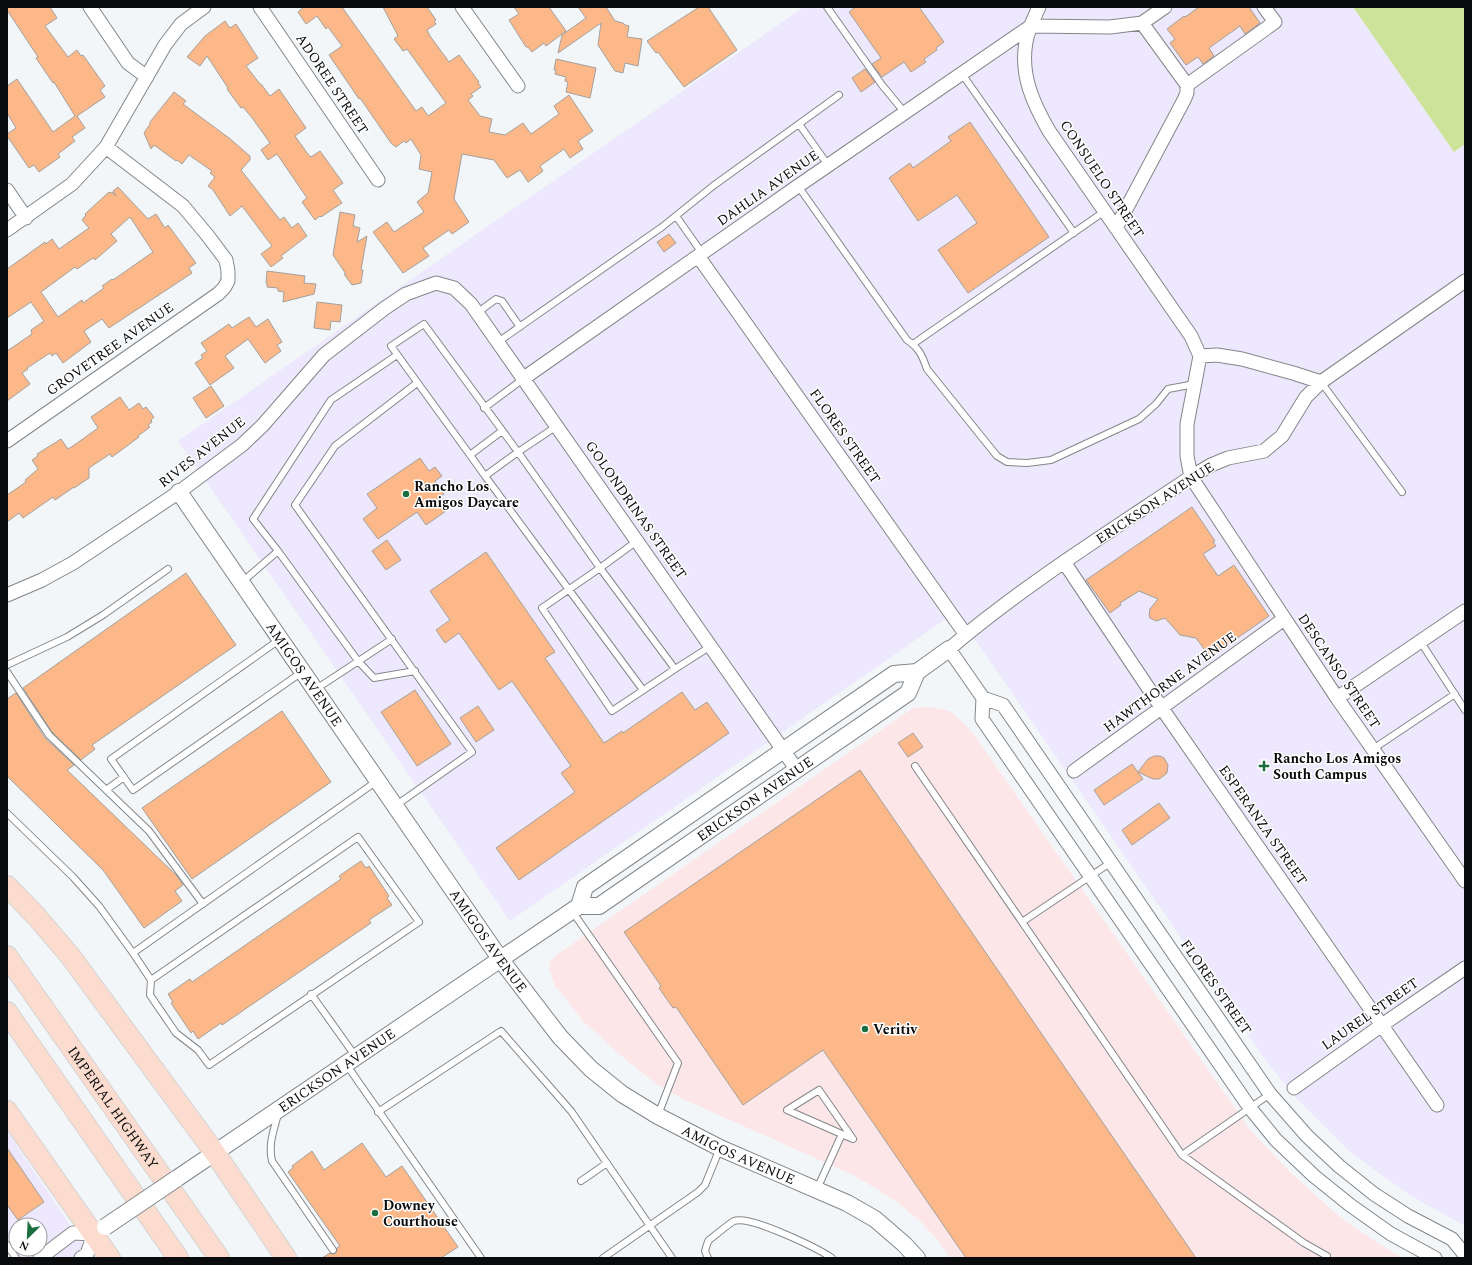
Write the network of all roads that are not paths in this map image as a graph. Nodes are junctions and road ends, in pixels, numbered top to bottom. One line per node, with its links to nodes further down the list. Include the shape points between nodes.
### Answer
1 (90, 7): 12 (street, via 128,63)
2 (204, 7): 12 (street, via 181,24 165,45)
3 (260, 7): 20 (street, ADOREE STREET)
4 (462, 7): 14 (street)
5 (827, 7): 16 (lane)
6 (1039, 7): 10 (street, CONSUELO STREET)
7 (1165, 7): 9 (street)
8 (1264, 7): 13 (street, via 1275,22)
9 (1142, 23): 10 (street, via 1110,27); 13 (street)
10 (1031, 26): 11 (street, DAHLIA AVENUE); 23 (street, CONSUELO STREET, via 1026,42 1025,63 1028,85 1035,106 1049,131)
11 (962, 74): 16 (street, DAHLIA AVENUE); 28 (lane)
12 (147, 77): 18 (street)
13 (1187, 85): 26 (street, via 1184,100)
14 (518, 86)
15 (839, 95): 17 (lane)
16 (905, 113): 19 (street, DAHLIA AVENUE)
17 (799, 124): 19 (lane); 24 (lane, via 712,186)
18 (106, 147): 25 (street, via 72,184); 45 (street, GROVETREE AVENUE, via 183,206 226,260 228,281 218,294)
19 (828, 166): 21 (street, DAHLIA AVENUE)
20 (378, 180)
21 (798, 186): 29 (street, DAHLIA AVENUE); 35 (lane, via 906,340)
22 (7, 190): 25 (street)
23 (1105, 211): 26 (street, CONSUELO STREET); 28 (lane)
24 (676, 216): 29 (lane); 33 (lane)
25 (26, 218): 27 (street)
26 (1116, 228): 37 (street, CONSUELO STREET, via 1191,336)
27 (7, 230)
28 (1074, 233): 35 (lane)
29 (700, 254): 38 (street, DAHLIA AVENUE); 62 (street, FLORES STREET)
30 (1465, 282): 39 (street, ERICKSON AVENUE)
31 (436, 283): 32 (street, GOLONDRINAS STREET, via 454,288); 50 (street, RIVES AVENUE, via 406,294 344,338 324,355 263,425 242,445)
32 (477, 313): 33 (lane, via 496,300 502,301); 34 (street, GOLONDRINAS STREET)
33 (520, 327): 34 (lane)
34 (498, 342): 38 (street, GOLONDRINAS STREET)
35 (913, 344): 41 (lane, via 921,353 927,368 997,456 1008,462 1051,460 1139,419 1168,389)
36 (397, 355): 40 (lane); 42 (lane, via 391,346 424,324); 53 (lane, via 331,400 253,519)
37 (1200, 356): 39 (street, via 1217,354 1242,359); 41 (street)
38 (524, 378): 42 (lane); 43 (street, GOLONDRINAS STREET)
39 (1321, 382): 49 (street, ERICKSON AVENUE, via 1306,397 1282,436 1264,451 1228,458); 51 (lane)
40 (416, 383): 47 (lane); 63 (lane, via 335,446 295,505)
41 (1195, 384): 49 (street, via 1187,424 1187,456)
42 (484, 408): 44 (lane)
43 (557, 426): 46 (lane); 52 (street, GOLONDRINAS STREET)
44 (502, 431): 46 (lane); 47 (lane)
45 (7, 441)
46 (518, 452): 48 (lane); 55 (lane)
47 (470, 455): 48 (lane)
48 (486, 476): 58 (lane)
49 (1191, 477): 54 (street, ERICKSON AVENUE); 61 (street, DESCANSO STREET)
50 (179, 492): 57 (street, AMIGOS AVENUE); 59 (street, RIVES AVENUE, via 73,563)
51 (1402, 492)
52 (637, 541): 55 (lane); 66 (street, GOLONDRINAS STREET)
53 (278, 551): 57 (lane); 68 (lane)
54 (1064, 562): 62 (street, ERICKSON AVENUE); 80 (street, ESPERANZA STREET)
55 (600, 568): 58 (lane); 70 (lane)
56 (168, 569): 69 (lane, via 68,638)
57 (241, 583): 64 (street, AMIGOS AVENUE)
58 (568, 590): 76 (lane); 76 (lane, via 542,608 612,711)
59 (7, 595)
60 (1465, 610): 65 (street)
61 (1284, 619): 79 (street, DESCANSO STREET); 80 (street, HAWTHORNE AVENUE)
62 (966, 635): 67 (street, ERICKSON AVENUE)
63 (392, 639): 68 (lane); 71 (lane)
64 (280, 640): 73 (street, AMIGOS AVENUE); 87 (lane, via 111,759)
65 (1420, 641): 77 (lane); 79 (street)
66 (711, 646): 70 (lane); 83 (street, GOLONDRINAS STREET)
67 (949, 649): 74 (street, ERICKSON AVENUE); 78 (street)
68 (358, 661): 71 (lane, via 374,678); 75 (lane)
69 (7, 665)
70 (675, 669): 76 (lane)
71 (415, 671): 90 (lane, via 472,752)
72 (7, 672): 89 (lane, via 49,735)
73 (302, 672): 75 (street, AMIGOS AVENUE); 87 (lane, via 133,790)
74 (917, 672): 83 (street, ERICKSON AVENUE, via 894,674); 85 (street, ERICKSON AVENUE, via 908,693)
75 (314, 690): 88 (street, AMIGOS AVENUE)
76 (643, 690)
77 (1454, 694): 81 (lane); 82 (lane)
78 (983, 698): 92 (street, FLORES STREET, via 1003,705); 93 (street, via 982,719)
79 (1337, 698): 82 (street, DESCANSO STREET)
80 (1161, 707): 86 (street, HAWTHORNE AVENUE); 106 (street, ESPERANZA STREET)
81 (1465, 710)
82 (1373, 749): 94 (street, DESCANSO STREET)
83 (783, 750): 85 (street, GOLONDRINAS STREET); 97 (street, ERICKSON AVENUE, via 585,887)
84 (915, 766): 98 (lane)
85 (797, 770): 97 (street, ERICKSON AVENUE, via 599,906)
86 (1074, 771)
87 (124, 777): 89 (lane)
88 (378, 781): 90 (street, AMIGOS AVENUE); 96 (lane)
89 (106, 790): 96 (lane, via 149,831)
90 (395, 807): 101 (street, AMIGOS AVENUE)
91 (7, 813): 99 (lane, via 100,906)
92 (1110, 863): 93 (lane); 109 (street, FLORES STREET)
93 (1090, 876): 98 (lane); 111 (street)
94 (1465, 881)
95 (7, 886): 118 (main road, via 71,957)
96 (203, 904): 99 (lane)
97 (576, 908): 101 (street, ERICKSON AVENUE); 115 (lane, via 678,1063)
98 (1022, 922): 119 (lane)
99 (133, 953): 103 (lane)
100 (7, 956): 134 (main road, IMPERIAL HIGHWAY)
101 (501, 960): 107 (street, ERICKSON AVENUE); 115 (street, AMIGOS AVENUE, via 560,1037 591,1069 622,1094)
102 (1465, 968): 106 (street, LAUREL STREET)
103 (151, 980): 104 (lane, via 150,995 176,1033 198,1050 208,1065); 104 (lane, via 358,837 419,922)
104 (311, 994): 107 (lane)
105 (7, 1012): 133 (main road)
106 (1382, 1025): 108 (street, LAUREL STREET); 110 (street, ESPERANZA STREET)
107 (351, 1061): 112 (street, ERICKSON AVENUE); 114 (lane)
108 (1294, 1088)
109 (1270, 1094): 111 (lane); 127 (street, FLORES STREET, via 1307,1136 1339,1166 1374,1194 1452,1239)
110 (1437, 1106)
111 (1250, 1108): 119 (lane); 142 (street, via 1276,1140 1314,1176 1391,1234)
112 (280, 1109): 118 (street, ERICKSON AVENUE); 126 (lane, via 270,1140 269,1152 272,1161)
113 (7, 1111): 124 (main road)
114 (378, 1112): 120 (lane, via 501,1030 571,1111); 136 (lane)
115 (658, 1116): 117 (street, AMIGOS AVENUE)
116 (842, 1134): 116 (lane, via 853,1139 819,1090 787,1110); 122 (lane)
117 (720, 1148): 122 (street, AMIGOS AVENUE); 123 (lane, via 705,1185)
118 (215, 1153): 124 (street, ERICKSON AVENUE, bridge); 135 (main road)
119 (1182, 1155): 128 (lane)
120 (607, 1163): 121 (lane); 123 (lane)
121 (581, 1181)
122 (818, 1189): 141 (street, AMIGOS AVENUE, via 875,1219)
123 (650, 1226): 137 (lane); 138 (lane)
124 (100, 1231): 130 (street, via 73,1233); 131 (street, via 87,1254); 132 (main road)
125 (7, 1245): 129 (lane)
126 (333, 1250)
127 (1465, 1255)
128 (1327, 1257)
129 (16, 1258)
130 (40, 1258)
131 (81, 1258)
132 (110, 1258)
133 (178, 1258)
134 (219, 1258)
135 (286, 1258)
136 (481, 1258)
137 (603, 1258)
138 (672, 1258)
139 (708, 1258): 140 (lane, via 705,1252 708,1241 735,1221 747,1221 768,1227)
140 (832, 1258)
141 (917, 1258)
142 (1435, 1258)

